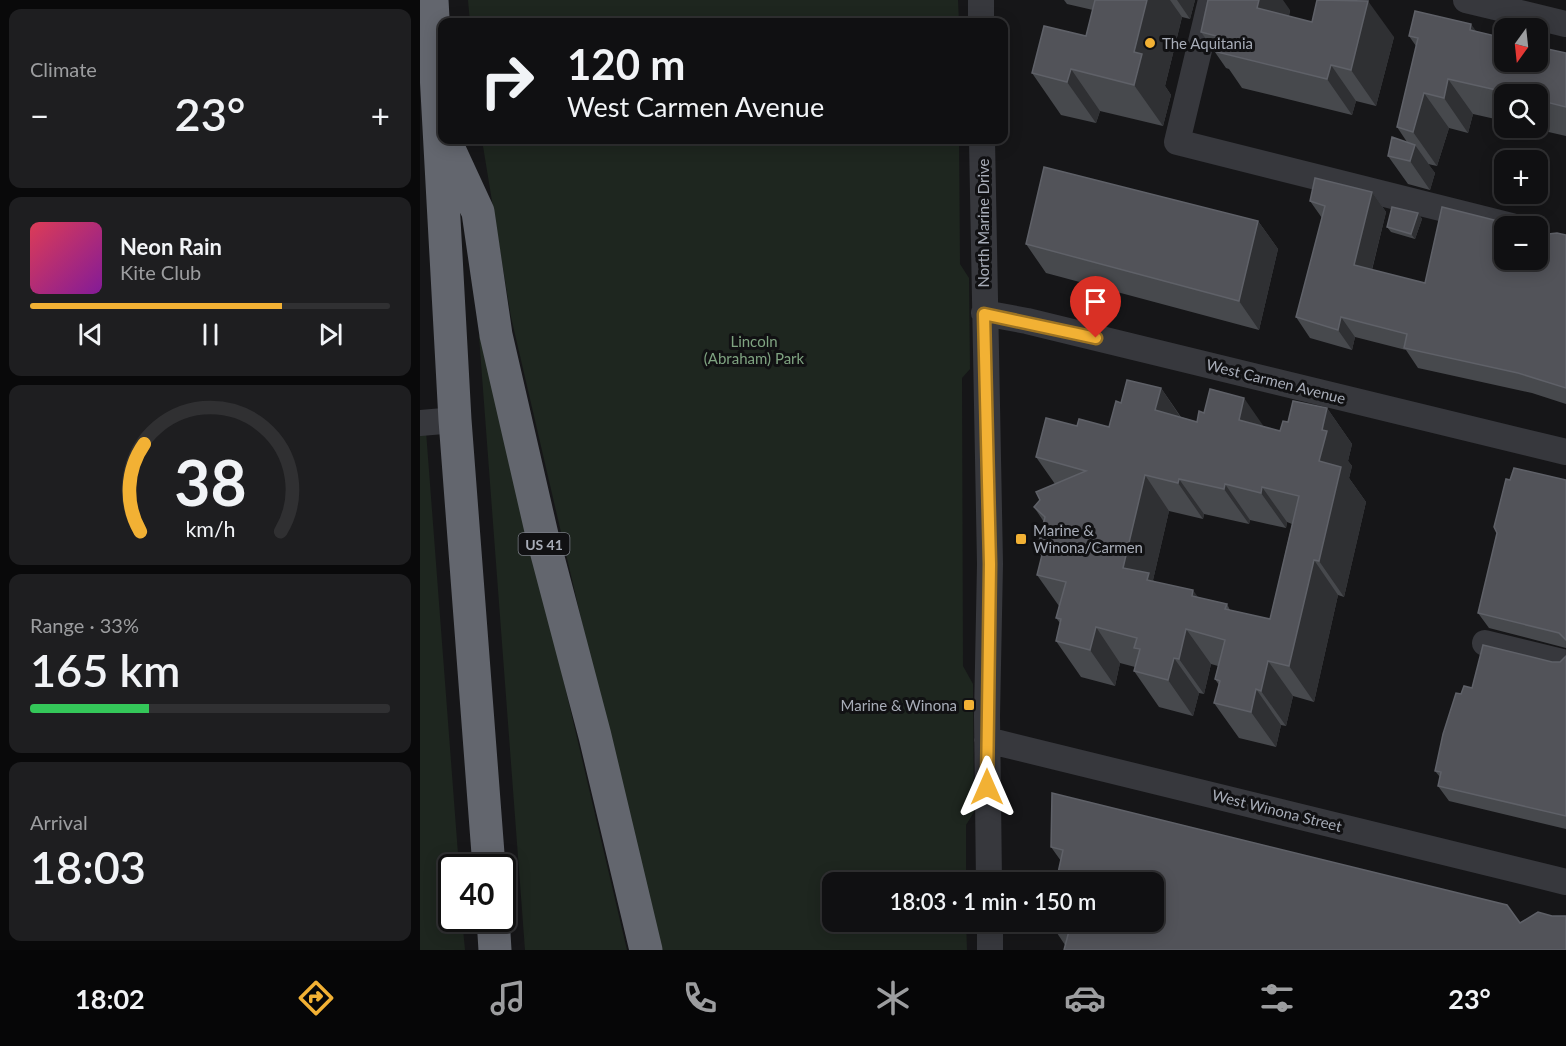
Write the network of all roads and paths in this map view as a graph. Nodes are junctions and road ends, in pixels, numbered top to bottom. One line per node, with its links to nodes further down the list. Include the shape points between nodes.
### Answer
1 (432, 0): 7 (highway, US 41)
2 (981, 0): 5 (street)
3 (1211, 0): 11 (street, via 1177,142)
4 (1466, 0): 6 (street)
5 (981, 18)
6 (1566, 24)
7 (438, 82)
8 (442, 144): 13 (highway)
9 (446, 144): 25 (highway, US 41, via 478,212 496,334)
10 (982, 144): 12 (street, North Marine Drive)
11 (1494, 221)
12 (984, 314): 15 (street, West Carmen Avenue); 18 (street, North Marine Drive, via 990,564)
13 (455, 420): 14 (street); 19 (highway)
14 (420, 423)
15 (1566, 452)
16 (1485, 643): 17 (street)
17 (1566, 663)
18 (987, 740): 20 (street, North Marine Drive); 21 (street, West Winona Street)
19 (488, 854)
20 (989, 872)
21 (1566, 882)
22 (494, 932): 24 (highway)
23 (990, 932): 26 (street)
24 (495, 950)
25 (646, 950)
26 (990, 950)

